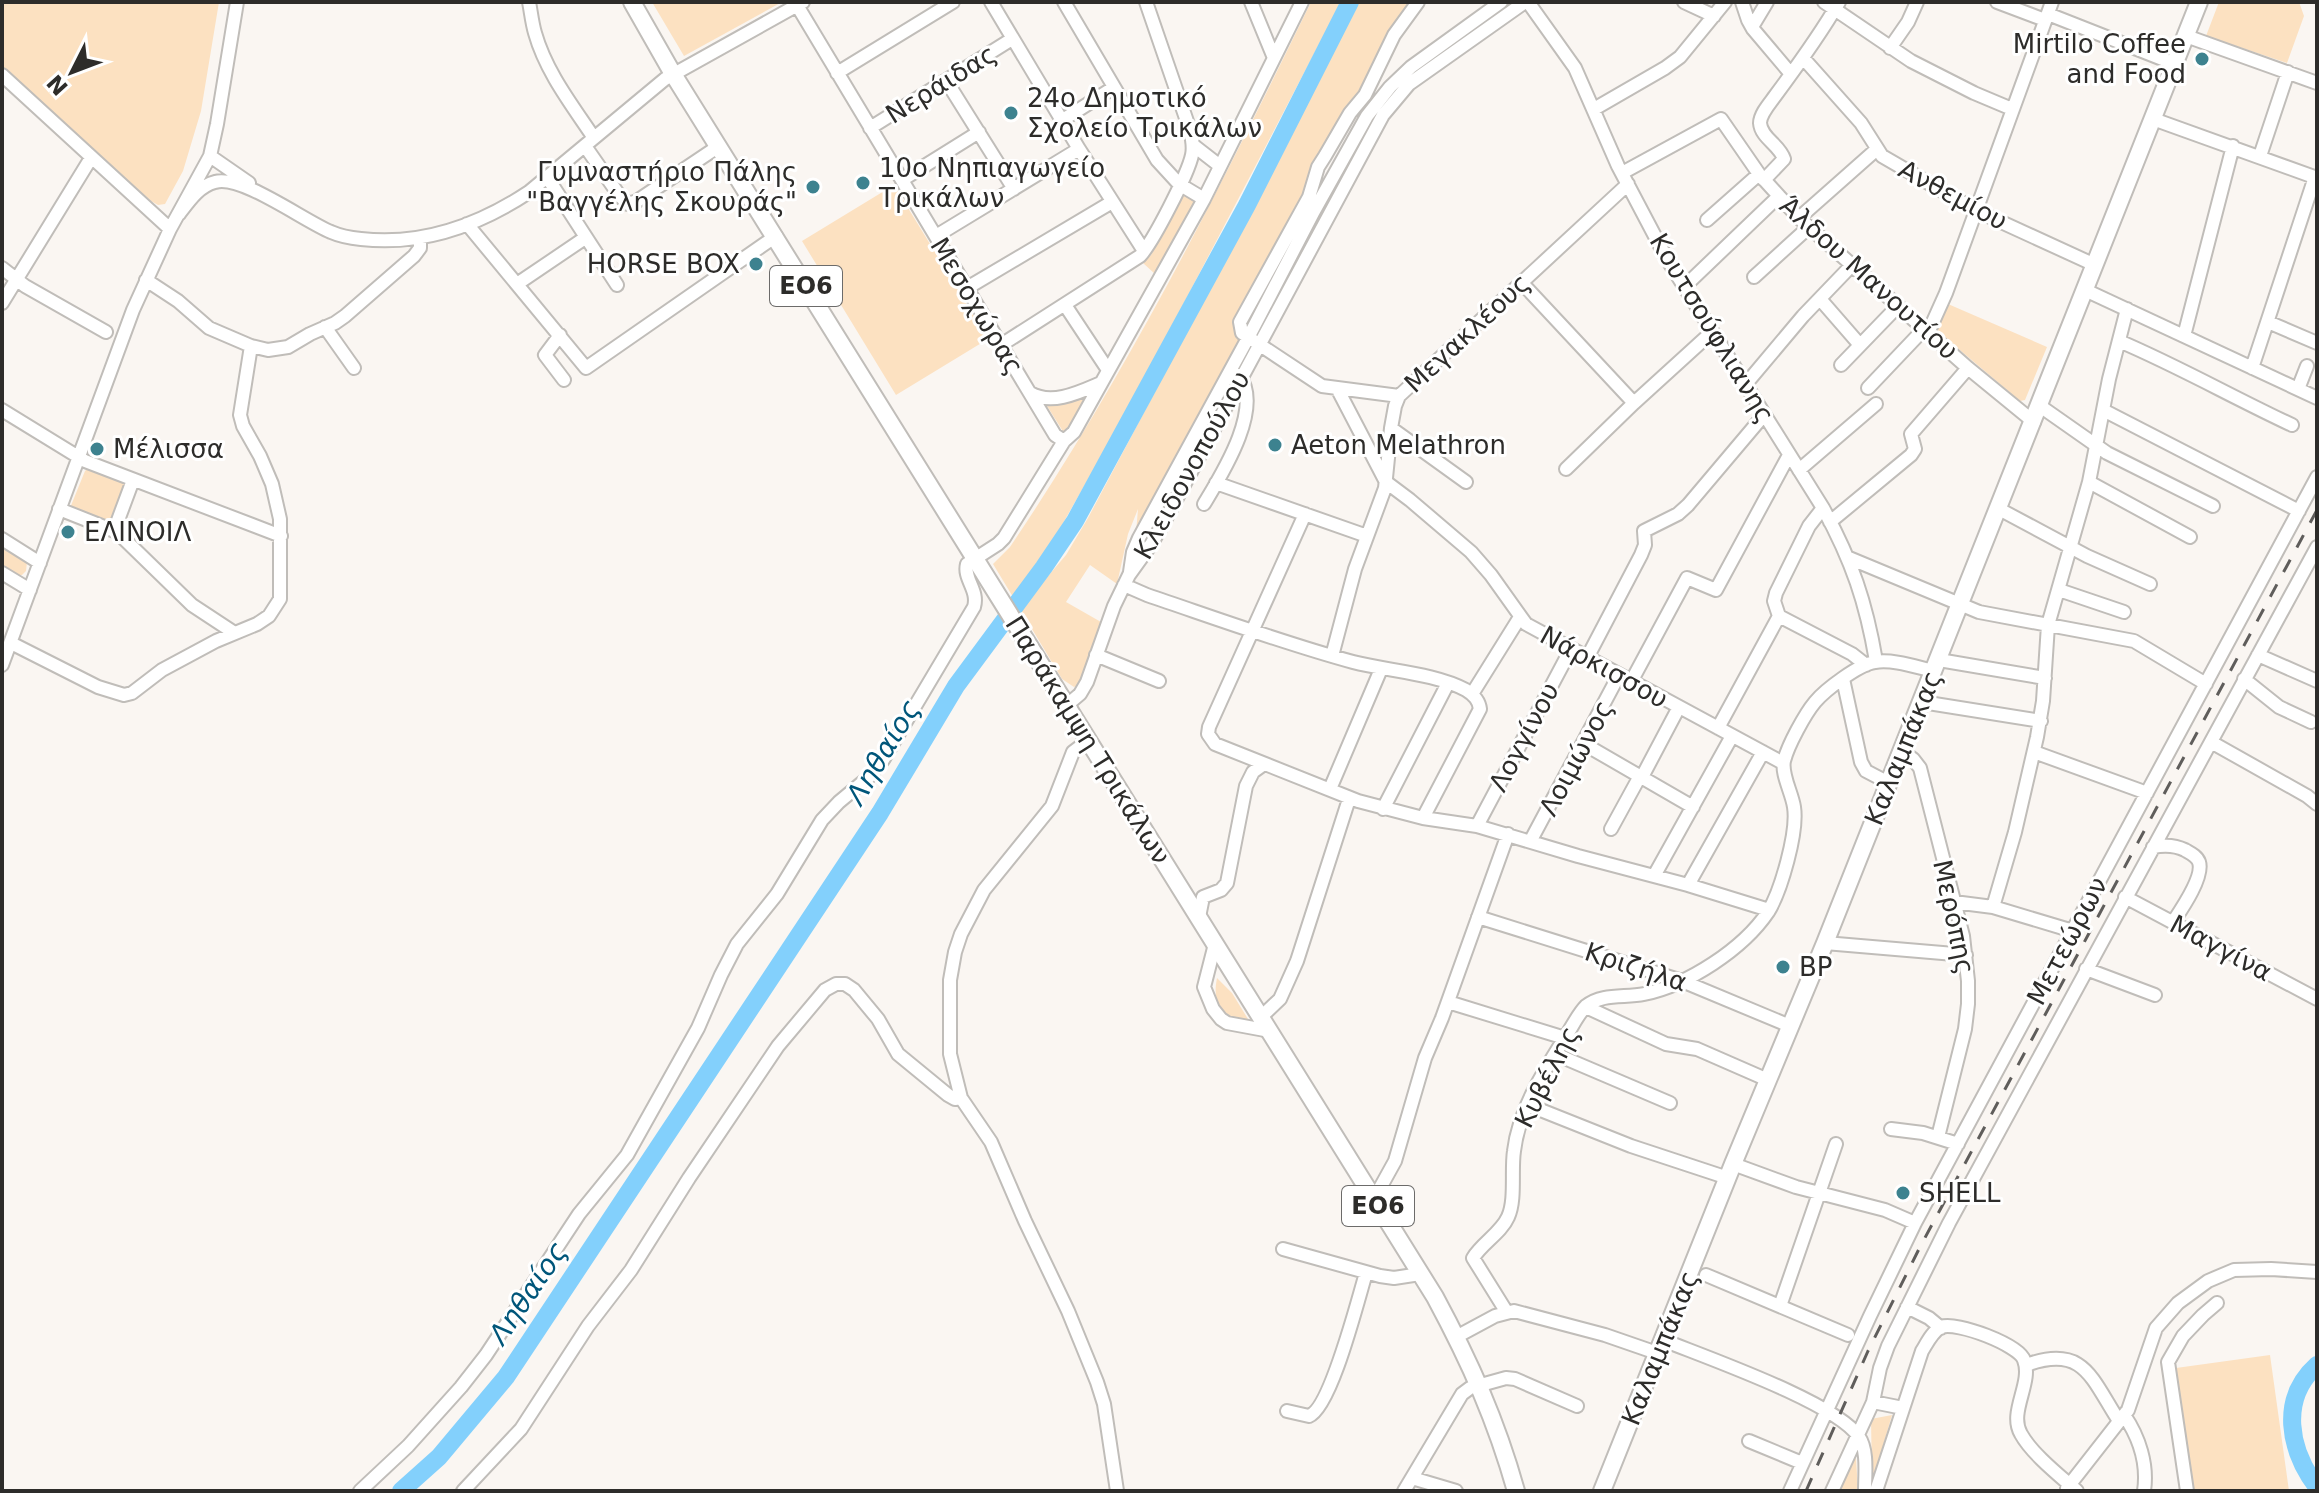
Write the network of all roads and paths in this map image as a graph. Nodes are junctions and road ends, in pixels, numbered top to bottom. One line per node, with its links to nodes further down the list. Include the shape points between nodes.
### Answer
1 (237, 2): 52 (street)
2 (529, 2): 46 (street, via 544,57)
3 (632, 2): 33 (main road, Παράκαμψη Τρικάλων / ΕΟ6)
4 (953, 2): 32 (street)
5 (991, 2): 26 (street)
6 (1064, 2): 38 (street)
7 (1146, 2): 47 (street)
8 (1251, 2): 28 (street)
9 (1302, 2): 28 (street)
10 (1418, 2): 64 (street, via 1318,167)
11 (1501, 2): 64 (street, Κλειδονοπούλου, via 1397,80 1367,116)
12 (1527, 2): 39 (street, Κουτσούφλιανης, via 1569,56); 104 (street, Κλειδονοπούλου, via 1409,84 1383,115)
13 (1684, 2): 23 (street)
14 (1725, 2): 23 (street)
15 (1742, 2): 24 (street)
16 (1767, 2): 24 (street)
17 (1917, 2): 27 (street)
18 (1997, 2): 22 (street)
19 (2199, 2): 25 (main road, Καλαμπάκας)
20 (798, 3): 32 (street, Μεσοχώρας); 33 (street)
21 (1833, 4): 27 (street); 29 (street)
22 (2048, 12): 30 (street); 40 (street)
23 (1714, 16): 39 (street, via 1680,57)
24 (1752, 27): 34 (street)
25 (2186, 36): 30 (main road, Καλαμπάκας); 31 (street)
26 (1012, 39): 36 (street, Νεράιδας); 43 (street)
27 (1890, 48): 40 (street)
28 (1274, 58): 55 (street)
29 (1804, 59): 34 (street); 51 (street, Ανθεμίου)
30 (2175, 64): 42 (main road, Καλαμπάκας)
31 (2288, 72): 37 (street); 53 (street)
32 (837, 73): 44 (street, Μεσοχώρας)
33 (673, 74): 46 (street); 48 (main road, Παράκαμψη Τρικάλων / ΕΟ6)
34 (1791, 74): 57 (street, via 1761,117 1763,132 1784,159)
35 (2, 75): 54 (street)
36 (947, 82): 44 (street, Νεράιδας); 45 (street)
37 (2317, 83)
38 (1113, 88): 43 (street); 61 (street, via 1157,160)
39 (1594, 109): 59 (street, Κουτσούφλιανης)
40 (2012, 109): 68 (street)
41 (1721, 119): 57 (street, Άλδου Μανουτίου); 59 (street, Μεγακλέους)
42 (2153, 119): 49 (street); 80 (main road, Καλαμπάκας)
43 (1061, 121): 50 (street)
44 (870, 128): 60 (street, Μεσοχώρας)
45 (979, 132): 60 (street); 62 (street)
46 (589, 142): 48 (street, via 628,204); 56 (street)
47 (1193, 145): 55 (street); 61 (street)
48 (719, 146): 74 (main road, Παράκαμψη Τρικάλων / ΕΟ6)
49 (2233, 146): 53 (street); 102 (street)
50 (1079, 149): 62 (street); 66 (street)
51 (1877, 149): 68 (street, Ανθεμίου); 71 (street)
52 (210, 156): 67 (street); 69 (street)
53 (2260, 156): 58 (street)
54 (91, 158): 73 (street); 83 (street)
55 (1220, 166): 65 (street)
56 (547, 177): 72 (street, via 505,208); 77 (street)
57 (1762, 177): 63 (street, Άλδου Μανουτίου); 70 (street)
58 (2316, 177): 96 (street)
59 (1625, 179): 85 (street, Μεγακλέους); 88 (street, Κουτσούφλιανης)
60 (902, 180): 75 (street, Μεσοχώρας)
61 (1179, 184): 65 (street); 78 (street)
62 (1014, 189): 75 (street)
63 (1779, 196): 71 (street, Άλδου Μανουτίου); 88 (street)
64 (1315, 198): 104 (street, Κλειδονοπούλου)
65 (1204, 199): 114 (street)
66 (1112, 202): 78 (street); 89 (street)
67 (281, 206): 69 (street, via 239,183 219,180 193,195); 76 (street, via 334,233 360,239)
68 (1975, 210): 80 (street, Ανθεμίου); 98 (street, via 1946,293)
69 (179, 214): 73 (street)
70 (1707, 220)
71 (1804, 222): 79 (street, Άλδου Μανουτίου); 82 (street)
72 (467, 224): 76 (street); 86 (street)
73 (170, 229): 84 (street)
74 (776, 236): 101 (street, via 586,368); 163 (main road, Παράκαμψη Τρικάλων / ΕΟ6)
75 (936, 236): 89 (street, Μεσοχώρας)
76 (420, 238): 97 (street, via 414,256)
77 (585, 238): 86 (street); 87 (street)
78 (1144, 251): 93 (street)
79 (1852, 265): 91 (street); 94 (street, Άλδου Μανουτίου)
80 (2095, 265): 90 (main road, Καλαμπάκας)
81 (2, 268): 83 (street)
82 (1754, 277)
83 (16, 279): 92 (street); 99 (street)
84 (146, 280): 108 (street, via 209,328); 137 (street)
85 (1521, 282): 123 (street, Μεγακλέους); 125 (street)
86 (517, 284): 101 (street)
87 (617, 285)
88 (1684, 287): 100 (street, Κουτσούφλιανης)
89 (967, 288): 106 (street, Μεσοχώρας)
90 (2085, 290): 95 (street); 127 (main road, Καλαμπάκας)
91 (1820, 299): 107 (street); 118 (street)
92 (2, 303)
93 (1065, 305): 106 (street); 114 (street)
94 (1898, 306): 98 (street, Άλδου Μανουτίου); 107 (street)
95 (2127, 309): 102 (street); 103 (street)
96 (2268, 322): 105 (street); 113 (street)
97 (325, 327): 108 (street, via 283,349); 111 (street)
98 (1926, 331): 112 (street, Άλδου Μανουτίου); 120 (street)
99 (106, 332)
100 (1712, 332): 118 (street, Κουτσούφλιανης); 125 (street)
101 (560, 335): 116 (street, via 545,355)
102 (2184, 336): 113 (street)
103 (2119, 341): 129 (street); 132 (street)
104 (1254, 342): 115 (street, Κλειδονοπούλου); 119 (street, via 1318,384)
105 (2317, 343)
106 (1001, 345): 122 (street, Μεσοχώρας)
107 (1860, 345): 109 (street)
108 (251, 346): 155 (street, via 240,415 272,484)
109 (1841, 365)
110 (2307, 366): 121 (street)
111 (354, 368)
112 (1968, 368): 131 (street, Άλδου Μανουτίου); 153 (street, via 1911,434 1911,455)
113 (2252, 368): 121 (street)
114 (1108, 370): 117 (street)
115 (1236, 373): 145 (street, via 1244,385 1244,423); 165 (street, Κλειδονοπούλου, via 1152,543)
116 (564, 380)
117 (1101, 383): 122 (street, via 1053,398); 134 (street)
118 (1745, 385): 130 (street, Κουτσούφλιανης)
119 (1337, 388): 123 (street); 142 (street, Νάρκισσου)
120 (1868, 388)
121 (2298, 389): 124 (street)
122 (1030, 393): 134 (street, Μεσοχώρας)
123 (1399, 396): 133 (street, Μεγακλέους)
124 (2317, 398)
125 (1634, 403): 138 (street)
126 (1876, 404): 139 (street)
127 (2040, 406): 131 (main road, Καλαμπάκας); 135 (street)
128 (2, 410): 137 (street)
129 (2103, 410): 135 (street); 151 (street)
130 (1764, 415): 136 (street, Κουτσούφλιανης); 181 (street, via 1688,505 1644,531 1641,555)
131 (2034, 422): 150 (main road, Καλαμπάκας)
132 (2292, 425)
133 (1391, 428): 142 (street, Μεγακλέους); 143 (street)
134 (1064, 441): 163 (street, via 1011,529)
135 (2095, 444): 144 (street); 147 (street)
136 (1789, 455): 139 (street, Κουτσούφλιανης); 187 (street, Λοιμώνος, via 1716,590 1687,578)
137 (77, 457): 141 (street); 149 (street)
138 (1566, 469)
139 (1799, 470): 148 (street, Κουτσούφλιανης)
140 (2317, 477): 151 (street, Μετεώρων)
141 (133, 480): 154 (street); 155 (street)
142 (1386, 482): 156 (street, Μεγακλέους); 172 (street, Νάρκισσου, via 1471,552)
143 (1466, 482)
144 (2089, 482): 157 (street); 159 (street)
145 (1216, 483): 146 (street); 152 (street)
146 (1204, 504)
147 (2213, 506)
148 (1823, 508): 153 (street, Κουτσούφλιανης); 171 (street, via 1776,593)
149 (59, 509): 154 (street); 162 (street)
150 (1999, 509): 159 (street); 169 (main road, Καλαμπάκας)
151 (2299, 511): 193 (street, Μετεώρων)
152 (1305, 514): 156 (street); 174 (street)
153 (1830, 522): 161 (street, Κουτσούφλιανης)
154 (114, 531): 175 (street, via 192,605)
155 (281, 536): 175 (street, via 278,605 263,621)
156 (1367, 536): 180 (street, Μεγακλέους)
157 (2190, 537)
158 (2, 539): 162 (street)
159 (2072, 547): 166 (street); 168 (street)
160 (2317, 547): 179 (street)
161 (1849, 558): 169 (street); 182 (street, Κουτσούφλιανης, via 1867,612)
162 (40, 563): 167 (street)
163 (979, 564): 196 (main road, Παράκαμψη Τρικάλων / ΕΟ6); 285 (street, via 965,567 976,598 968,619 883,760 822,820 777,894 737,944 698,1028 632,1146 461,1387)
164 (2, 573): 167 (street)
165 (1127, 580): 174 (street, via 1147,595); 178 (street, Κλειδονοπούλου)
166 (2150, 584)
167 (30, 590): 176 (street)
168 (2059, 590): 170 (street); 173 (street)
169 (1960, 605): 173 (street); 184 (main road, Καλαμπάκας)
170 (2124, 612)
171 (1779, 616): 182 (street); 200 (street)
172 (1520, 617): 177 (street, Νάρκισσου); 194 (street)
173 (2048, 625): 186 (street); 193 (street, via 2134,641)
174 (1253, 631): 180 (street); 209 (street, via 1208,734 1215,744)
175 (233, 632): 176 (street, via 124,695)
176 (7, 648): 183 (street)
177 (1571, 649): 181 (street, Νάρκισσου); 219 (street, Λογγίνου)
178 (1096, 655): 190 (street); 196 (street, Κλειδονοπούλου, via 1084,689)
179 (2258, 655): 189 (street); 191 (street)
180 (1332, 656): 185 (street)
181 (1587, 658): 187 (street, Νάρκισσου)
182 (1871, 663): 184 (street); 188 (street)
183 (2, 665)
184 (1936, 665): 186 (street); 195 (main road, Καλαμπάκας)
185 (1381, 669): 192 (street); 212 (street)
186 (2045, 678): 198 (street)
187 (1625, 679): 197 (street, Νάρκισσου); 204 (street, Λοιμώνος)
188 (1843, 679): 208 (street, via 1813,704); 211 (street, via 1861,762 1866,771)
189 (2244, 679): 199 (street, via 2279,707); 203 (street)
190 (1159, 681)
191 (2317, 681)
192 (1448, 683): 194 (street); 217 (street)
193 (2206, 684): 213 (street, Μετεώρων)
194 (1472, 694): 218 (street, via 1480,709)
195 (1922, 702): 198 (street); 205 (main road, Καλαμπάκας)
196 (1067, 705): 202 (main road, Παράκαμψη Τρικάλων / ΕΟ6)
197 (1679, 707): 200 (street, Νάρκισσου); 210 (street)
198 (2041, 721): 207 (street)
199 (2311, 722)
200 (1718, 728): 201 (street, Νάρκισσου)
201 (1732, 736): 206 (street, Νάρκισσου); 216 (street)
202 (1089, 740): 230 (main road, Παράκαμψη Τρικάλων / ΕΟ6); 248 (street, via 1073,752 1052,806 984,890 955,952 950,1054)
203 (2211, 742): 215 (street); 223 (street)
204 (1584, 744): 210 (street); 222 (street, Λοιμώνος)
205 (1902, 751): 211 (main road, Καλαμπάκας); 227 (street, Μερόπης, via 1920,768)
206 (1763, 752): 208 (street, Νάρκισσου); 225 (street)
207 (2034, 752): 213 (street); 228 (street)
208 (1783, 763): 229 (street, Κυβέλης, via 1795,816 1787,862)
209 (1264, 764): 212 (street); 230 (street, via 1246,786 1227,883 1203,897)
210 (1641, 777): 216 (street); 220 (street)
211 (1889, 783): 234 (main road, Καλαμπάκας)
212 (1330, 789): 214 (street)
213 (2147, 793): 233 (street, Μετεώρων)
214 (1349, 799): 217 (street); 243 (street, via 1297,961)
215 (2317, 804)
216 (1693, 807): 224 (street)
217 (1383, 809): 218 (street)
218 (1423, 818): 219 (street)
219 (1477, 826): 221 (street)
220 (1611, 829)
221 (1508, 834): 222 (street); 231 (street)
222 (1531, 840): 224 (street)
223 (2153, 847): 226 (street); 232 (street, via 2176,846 2199,862 2192,890)
224 (1654, 876): 225 (street)
225 (1688, 885): 229 (street)
226 (2125, 897): 232 (street, Μαγγίνα); 237 (street)
227 (1954, 902): 228 (street); 236 (street, Μερόπης)
228 (1993, 907): 233 (street)
229 (1769, 910): 238 (street, Κυβέλης, via 1723,956)
230 (1199, 917): 235 (main road, Παράκαμψη Τρικάλων / ΕΟ6)
231 (1478, 917): 238 (street, Κριζήλα); 241 (street)
232 (2173, 922): 240 (street, Μαγγίνα)
233 (2073, 931): 254 (street, Μετεώρων)
234 (1825, 943): 236 (street); 244 (main road, Καλαμπάκας)
235 (1215, 944): 243 (main road, Παράκαμψη Τρικάλων / ΕΟ6); 243 (street, via 1204,987 1213,1009 1227,1023)
236 (1966, 955): 252 (street, Μερόπης, via 1967,1016)
237 (2086, 969): 239 (street); 266 (street)
238 (1682, 981): 242 (street, Κυβέλης, via 1644,994 1603,998); 244 (street, Κριζήλα)
239 (2155, 995)
240 (2317, 999)
241 (1448, 1002): 245 (street); 257 (street, via 1421,1069 1395,1161)
242 (1586, 1007): 245 (street, Κυβέλης); 247 (street, via 1666,1044 1697,1049)
243 (1265, 1024): 257 (main road, Παράκαμψη Τρικάλων / ΕΟ6)
244 (1790, 1026): 247 (main road, Καλαμπάκας)
245 (1565, 1038): 246 (street, Κυβέλης)
246 (1555, 1054): 249 (street); 250 (street, Κυβέλης)
247 (1768, 1080): 255 (main road, Καλαμπάκας)
248 (961, 1098): 286 (street, via 948,1095 898,1054 878,1019 849,986 836,984 825,990 778,1046 521,1429); 287 (street, via 991,1142 1083,1345 1104,1404)
249 (1670, 1103)
250 (1528, 1105): 255 (street, via 1631,1146); 267 (street, Κυβέλης, via 1514,1145 1508,1218 1473,1258)
251 (1891, 1129): 252 (street)
252 (1938, 1137): 254 (street)
253 (1836, 1144): 256 (street)
254 (1958, 1144): 258 (street, Μετεώρων)
255 (1731, 1171): 256 (street); 271 (main road, Καλαμπάκας)
256 (1819, 1194): 258 (street); 265 (street)
257 (1374, 1199): 262 (main road, Παράκαμψη Τρικάλων / ΕΟ6)
258 (1915, 1223): 277 (street, Μετεώρων)
259 (1283, 1249): 261 (street)
260 (2317, 1272): 279 (street, via 2234,1270 2194,1290 2156,1328)
261 (1366, 1273): 262 (street, via 1394,1278); 278 (street, via 1318,1411 1309,1416)
262 (1420, 1274): 270 (main road, Παράκαμψη Τρικάλων / ΕΟ6)
263 (1706, 1275): 265 (street)
264 (2217, 1303): 297 (street, via 2183,1336 2168,1362)
265 (1780, 1306): 269 (street)
266 (1907, 1307): 268 (street); 274 (street, via 1881,1362)
267 (1506, 1311): 270 (street); 271 (street)
268 (1941, 1328): 272 (street, via 1981,1334 2015,1350); 276 (street, via 1922,1351)
269 (1848, 1335)
270 (1456, 1337): 273 (main road, Παράκαμψη Τρικάλων / ΕΟ6)
271 (1660, 1347): 277 (street); 291 (main road, Καλαμπάκας)
272 (2026, 1365): 279 (street, via 2051,1357 2076,1363); 284 (street, via 2019,1430)
273 (1482, 1390): 275 (street, via 1510,1378); 283 (street, via 1455,1407); 290 (main road, Παράκαμψη Τρικάλων / ΕΟ6)
274 (1873, 1402): 276 (street); 280 (street)
275 (1577, 1406)
276 (1903, 1408): 295 (street)
277 (1827, 1410): 280 (street); 282 (street, Μετεώρων)
278 (1287, 1411)
279 (2122, 1418): 284 (street); 296 (street, via 2143,1457)
280 (1858, 1434): 293 (street); 294 (street)
281 (1749, 1441): 282 (street)
282 (1802, 1463): 292 (street, Μετεώρων)
283 (1412, 1478): 288 (street); 289 (street)
284 (2071, 1489)
285 (360, 1491)
286 (463, 1491)
287 (1117, 1491)
288 (1404, 1491)
289 (1456, 1491)
290 (1516, 1491)
291 (1602, 1491)
292 (1790, 1491)
293 (1832, 1491)
294 (1865, 1491)
295 (1876, 1491)
296 (2144, 1491)
297 (2187, 1491)

